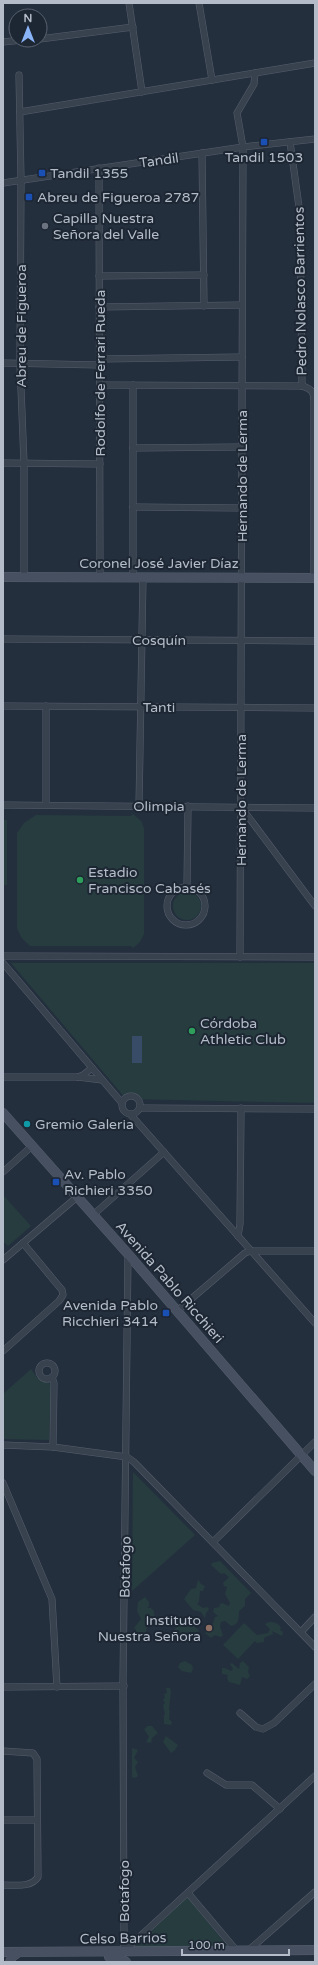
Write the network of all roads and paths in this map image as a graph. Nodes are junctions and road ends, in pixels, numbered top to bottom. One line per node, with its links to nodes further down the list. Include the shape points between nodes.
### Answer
1 (129, 3): 3 (street)
2 (199, 3): 8 (street)
3 (133, 28): 4 (street); 9 (street)
4 (48, 38)
5 (315, 63): 6 (street)
6 (255, 73): 8 (street); 13 (street, Hernando de Lerma, via 254,84 237,113)
7 (19, 75): 10 (street, Abreu de Figueroa)
8 (212, 80): 9 (street)
9 (142, 92): 10 (street)
10 (20, 112): 16 (street, Abreu de Figueroa)
11 (315, 139): 12 (street, Tandil)
12 (290, 142): 13 (street, Tandil); 30 (street, Pedro Nolasco Barrientos, via 300,214)
13 (243, 147): 14 (street, Tandil); 20 (street, Hernando de Lerma)
14 (202, 153): 15 (street, Tandil); 18 (street)
15 (99, 168): 16 (street, Tandil); 19 (street, Rodolfo de Ferrari Rueda)
16 (21, 180): 17 (street, Tandil); 26 (street, Abreu de Figueroa)
17 (3, 182)
18 (204, 275): 19 (street); 21 (street)
19 (100, 276): 22 (street, Rodolfo de Ferrari Rueda)
20 (242, 305): 21 (street); 23 (street, Hernando de Lerma)
21 (204, 306): 22 (street)
22 (100, 307): 24 (street, Rodolfo de Ferrari Rueda)
23 (242, 357): 24 (street); 29 (street, Hernando de Lerma)
24 (100, 362): 26 (street); 27 (street, Rodolfo de Ferrari Rueda)
25 (3, 363): 26 (street)
26 (20, 364): 35 (street, Abreu de Figueroa)
27 (100, 385): 28 (street); 36 (street, Rodolfo de Ferrari Rueda)
28 (133, 385): 29 (street); 33 (street)
29 (242, 386): 30 (street); 32 (street, Hernando de Lerma)
30 (302, 386): 31 (street, Pedro Nolasco Barrientos, via 314,393)
31 (315, 404): 37 (street, Pedro Nolasco Barrientos)
32 (242, 447): 33 (street); 39 (street, Hernando de Lerma)
33 (133, 448): 38 (street)
34 (3, 463): 35 (street)
35 (24, 463): 36 (street); 41 (street, Abreu de Figueroa)
36 (100, 464): 42 (street, Rodolfo de Ferrari Rueda)
37 (314, 487): 46 (street, Pedro Nolasco Barrientos)
38 (133, 508): 39 (street); 43 (street)
39 (242, 508): 45 (street, Hernando de Lerma)
40 (3, 577): 41 (main road, Coronel José Javier Díaz)
41 (24, 577): 42 (main road, Coronel José Javier Díaz)
42 (100, 577): 43 (main road, Coronel José Javier Díaz)
43 (133, 577): 44 (main road, Coronel José Javier Díaz)
44 (143, 577): 45 (main road, Coronel José Javier Díaz); 48 (street)
45 (242, 577): 46 (main road, Coronel José Javier Díaz); 49 (street, Hernando de Lerma)
46 (314, 578)
47 (3, 639): 48 (street, Cosquín)
48 (141, 640): 49 (street, Cosquín); 53 (street)
49 (241, 640): 50 (street, Cosquín); 54 (street, Hernando de Lerma)
50 (315, 641)
51 (3, 706): 52 (street, Tanti)
52 (46, 706): 53 (street, Tanti); 57 (street)
53 (140, 707): 54 (street, Tanti); 58 (street)
54 (241, 708): 55 (street, Tanti); 60 (street, Hernando de Lerma)
55 (315, 708)
56 (3, 805): 57 (street, Olimpia)
57 (46, 805): 58 (street, Olimpia)
58 (139, 806): 59 (street, Olimpia)
59 (188, 806): 60 (street, Olimpia); 62 (street)
60 (241, 807): 61 (street, Olimpia); 63 (street); 65 (street, Hernando de Lerma)
61 (315, 808)
62 (188, 887): 62 (street, via 199,892 205,901 205,907 197,922 185,925 173,919 168,908 171,895)
63 (315, 906)
64 (3, 956): 65 (street)
65 (240, 957): 66 (street)
66 (315, 957)
67 (3, 963): 68 (street)
68 (92, 1068): 70 (street); 71 (street)
69 (3, 1077): 70 (street)
70 (78, 1077): 71 (street)
71 (102, 1080): 72 (street)
72 (122, 1103): 73 (street, via 128,1097 134,1097 138,1100); 77 (street, via 124,1111)
73 (140, 1108): 74 (street); 77 (street, via 137,1113)
74 (241, 1108): 75 (street); 83 (street)
75 (315, 1109)
76 (3, 1113): 78 (main road, Avenida Pablo Ricchieri)
77 (131, 1114): 79 (street)
78 (32, 1146): 80 (street); 81 (main road, Avenida Pablo Ricchieri)
79 (164, 1152): 82 (street); 83 (street)
80 (3, 1172)
81 (77, 1197): 82 (main road, Avenida Pablo Ricchieri); 84 (street)
82 (93, 1215): 87 (main road, Avenida Pablo Ricchieri)
83 (238, 1236): 85 (street)
84 (23, 1243): 88 (street); 91 (street, via 62,1290 63,1295)
85 (251, 1251): 86 (street); 89 (street, via 245,1253); 90 (street)
86 (315, 1251)
87 (128, 1254): 89 (main road, Avenida Pablo Ricchieri); 97 (street, Botafogo)
88 (3, 1260)
89 (177, 1311): 96 (main road, Avenida Pablo Ricchieri)
90 (315, 1323)
91 (3, 1351)
92 (52, 1377): 95 (street)
93 (315, 1442): 96 (street)
94 (3, 1445): 95 (street)
95 (53, 1447): 97 (street)
96 (302, 1456): 98 (main road, Avenida Pablo Ricchieri); 100 (street)
97 (127, 1457): 100 (street); 105 (street, Botafogo)
98 (315, 1471)
99 (4, 1488): 107 (street, via 52,1599)
100 (213, 1542): 102 (street)
101 (315, 1617): 102 (street)
102 (301, 1632): 103 (street)
103 (315, 1646)
104 (315, 1684): 108 (street, via 274,1723 263,1729 256,1727)
105 (124, 1686): 107 (street); 121 (street, Botafogo)
106 (3, 1687): 107 (street)
107 (57, 1687)
108 (240, 1712)
109 (3, 1751): 114 (street, via 27,1751 33,1753 37,1759)
110 (208, 1773): 112 (street, via 226,1785 252,1785)
111 (315, 1776): 112 (street)
112 (280, 1809): 117 (street)
113 (3, 1820): 114 (street)
114 (38, 1820): 115 (street, via 38,1876 28,1885)
115 (3, 1885)
116 (315, 1892): 119 (street)
117 (188, 1893): 118 (street); 121 (street)
118 (236, 1950): 119 (main road, Celso Barrios); 121 (main road, Celso Barrios)
119 (249, 1950): 120 (main road, Celso Barrios)
120 (315, 1950)
121 (124, 1951): 124 (main road, Celso Barrios)
122 (3, 1952): 123 (main road, Celso Barrios)
123 (19, 1952): 124 (main road, Celso Barrios); 125 (main road)
124 (64, 1953): 126 (main road, via 78,1957 118,1957)
125 (10, 1962)
126 (126, 1962)

